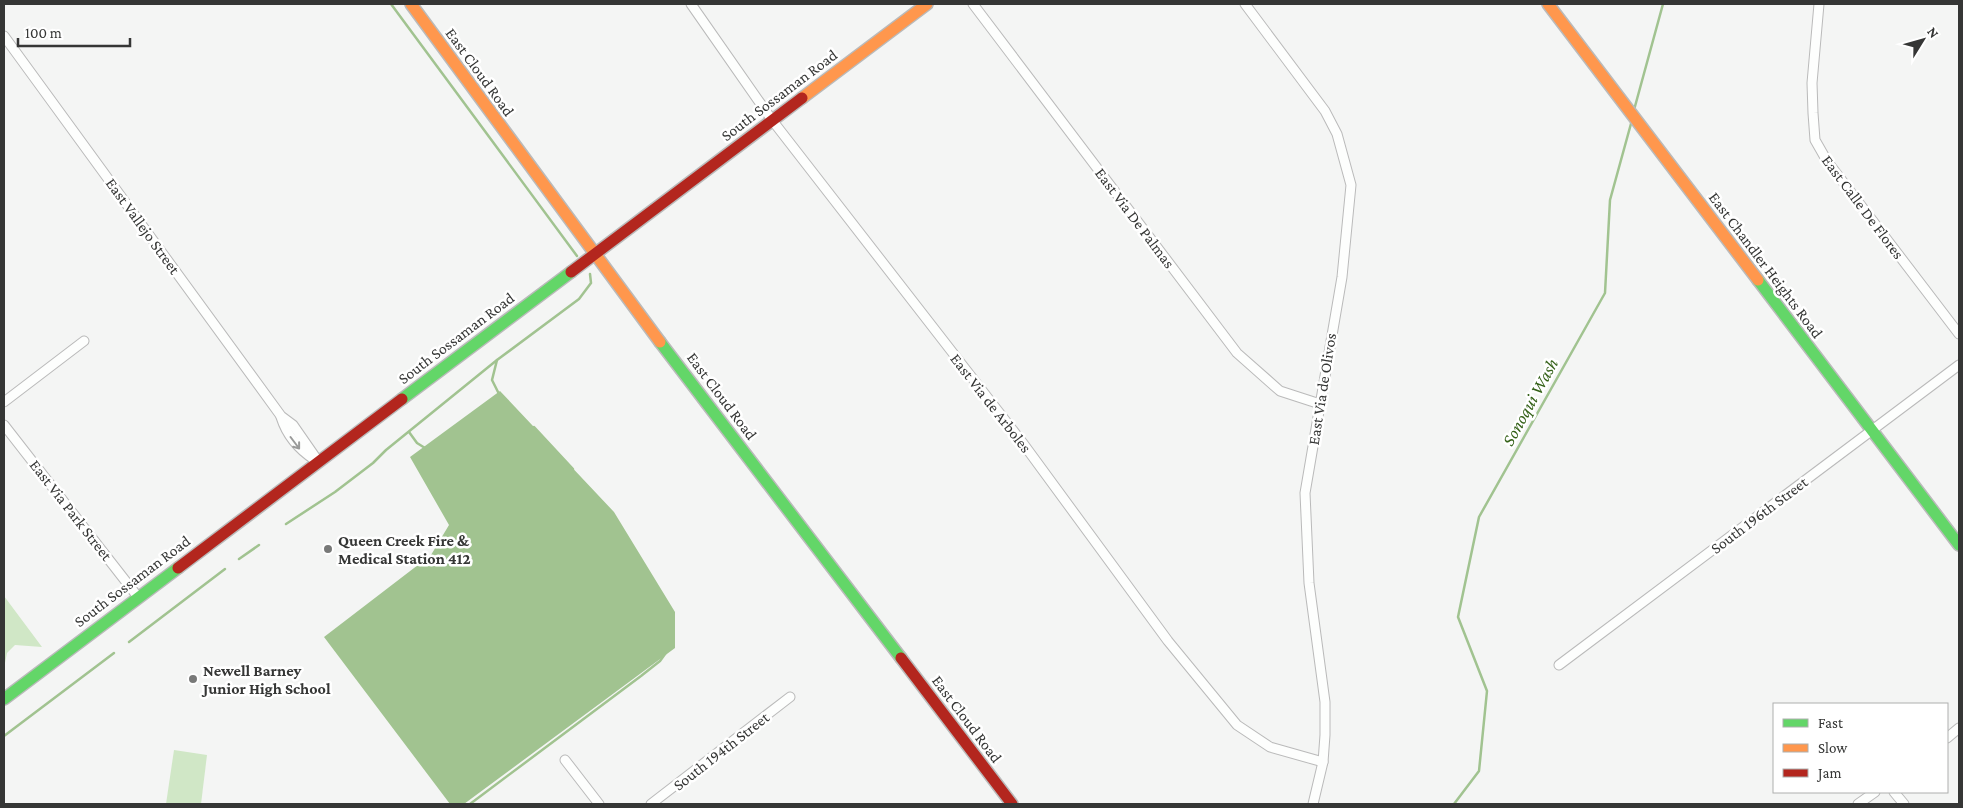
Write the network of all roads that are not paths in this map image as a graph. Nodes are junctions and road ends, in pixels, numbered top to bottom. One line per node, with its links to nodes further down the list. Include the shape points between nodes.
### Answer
1 (411, 4): 10 (main road, East Cloud Road)
2 (691, 4): 9 (street, East Via de Arboles)
3 (927, 4): 9 (main road, South Sossaman Road)
4 (973, 4): 15 (street, East Via De Palmas, via 1236,354 1280,391)
5 (1245, 4): 15 (street, East Via de Olivos, via 1326,111 1337,134 1351,185 1342,277)
6 (1548, 4): 17 (main road, East Chandler Heights Road)
7 (1819, 4): 11 (street, East Calle De Flores, via 1812,84 1815,140 1827,161)
8 (4, 36): 18 (street, East Vallejo Street, via 281,416 286,431 301,451)
9 (772, 120): 10 (main road, South Sossaman Road); 27 (street, East Via de Arboles, via 1022,442 1168,641 1236,725 1270,747)
10 (594, 255): 18 (main road, South Sossaman Road); 32 (main road, East Cloud Road)
11 (1959, 334)
12 (84, 341): 14 (street)
13 (1959, 364): 17 (street, South 196th Street)
14 (4, 402)
15 (1320, 404): 27 (street, East Via de Olivos, via 1305,493 1309,583 1325,702)
16 (4, 424): 20 (street, East Via Park Street)
17 (1872, 431): 19 (main road, East Chandler Heights Road); 21 (street, South 196th Street)
18 (318, 461): 20 (main road, South Sossaman Road)
19 (1959, 545)
20 (138, 597): 23 (main road, South Sossaman Road)
21 (1559, 665)
22 (790, 697): 31 (street, South 194th Street)
23 (4, 698)
24 (1959, 728): 25 (street)
25 (1948, 737)
26 (565, 760): 30 (street)
27 (1323, 762): 33 (street, East Via de Olivos)
28 (1874, 793): 34 (street)
29 (1895, 793): 35 (street)
30 (599, 804)
31 (651, 804)
32 (1012, 804)
33 (1313, 804)
34 (1858, 804)
35 (1904, 804)

